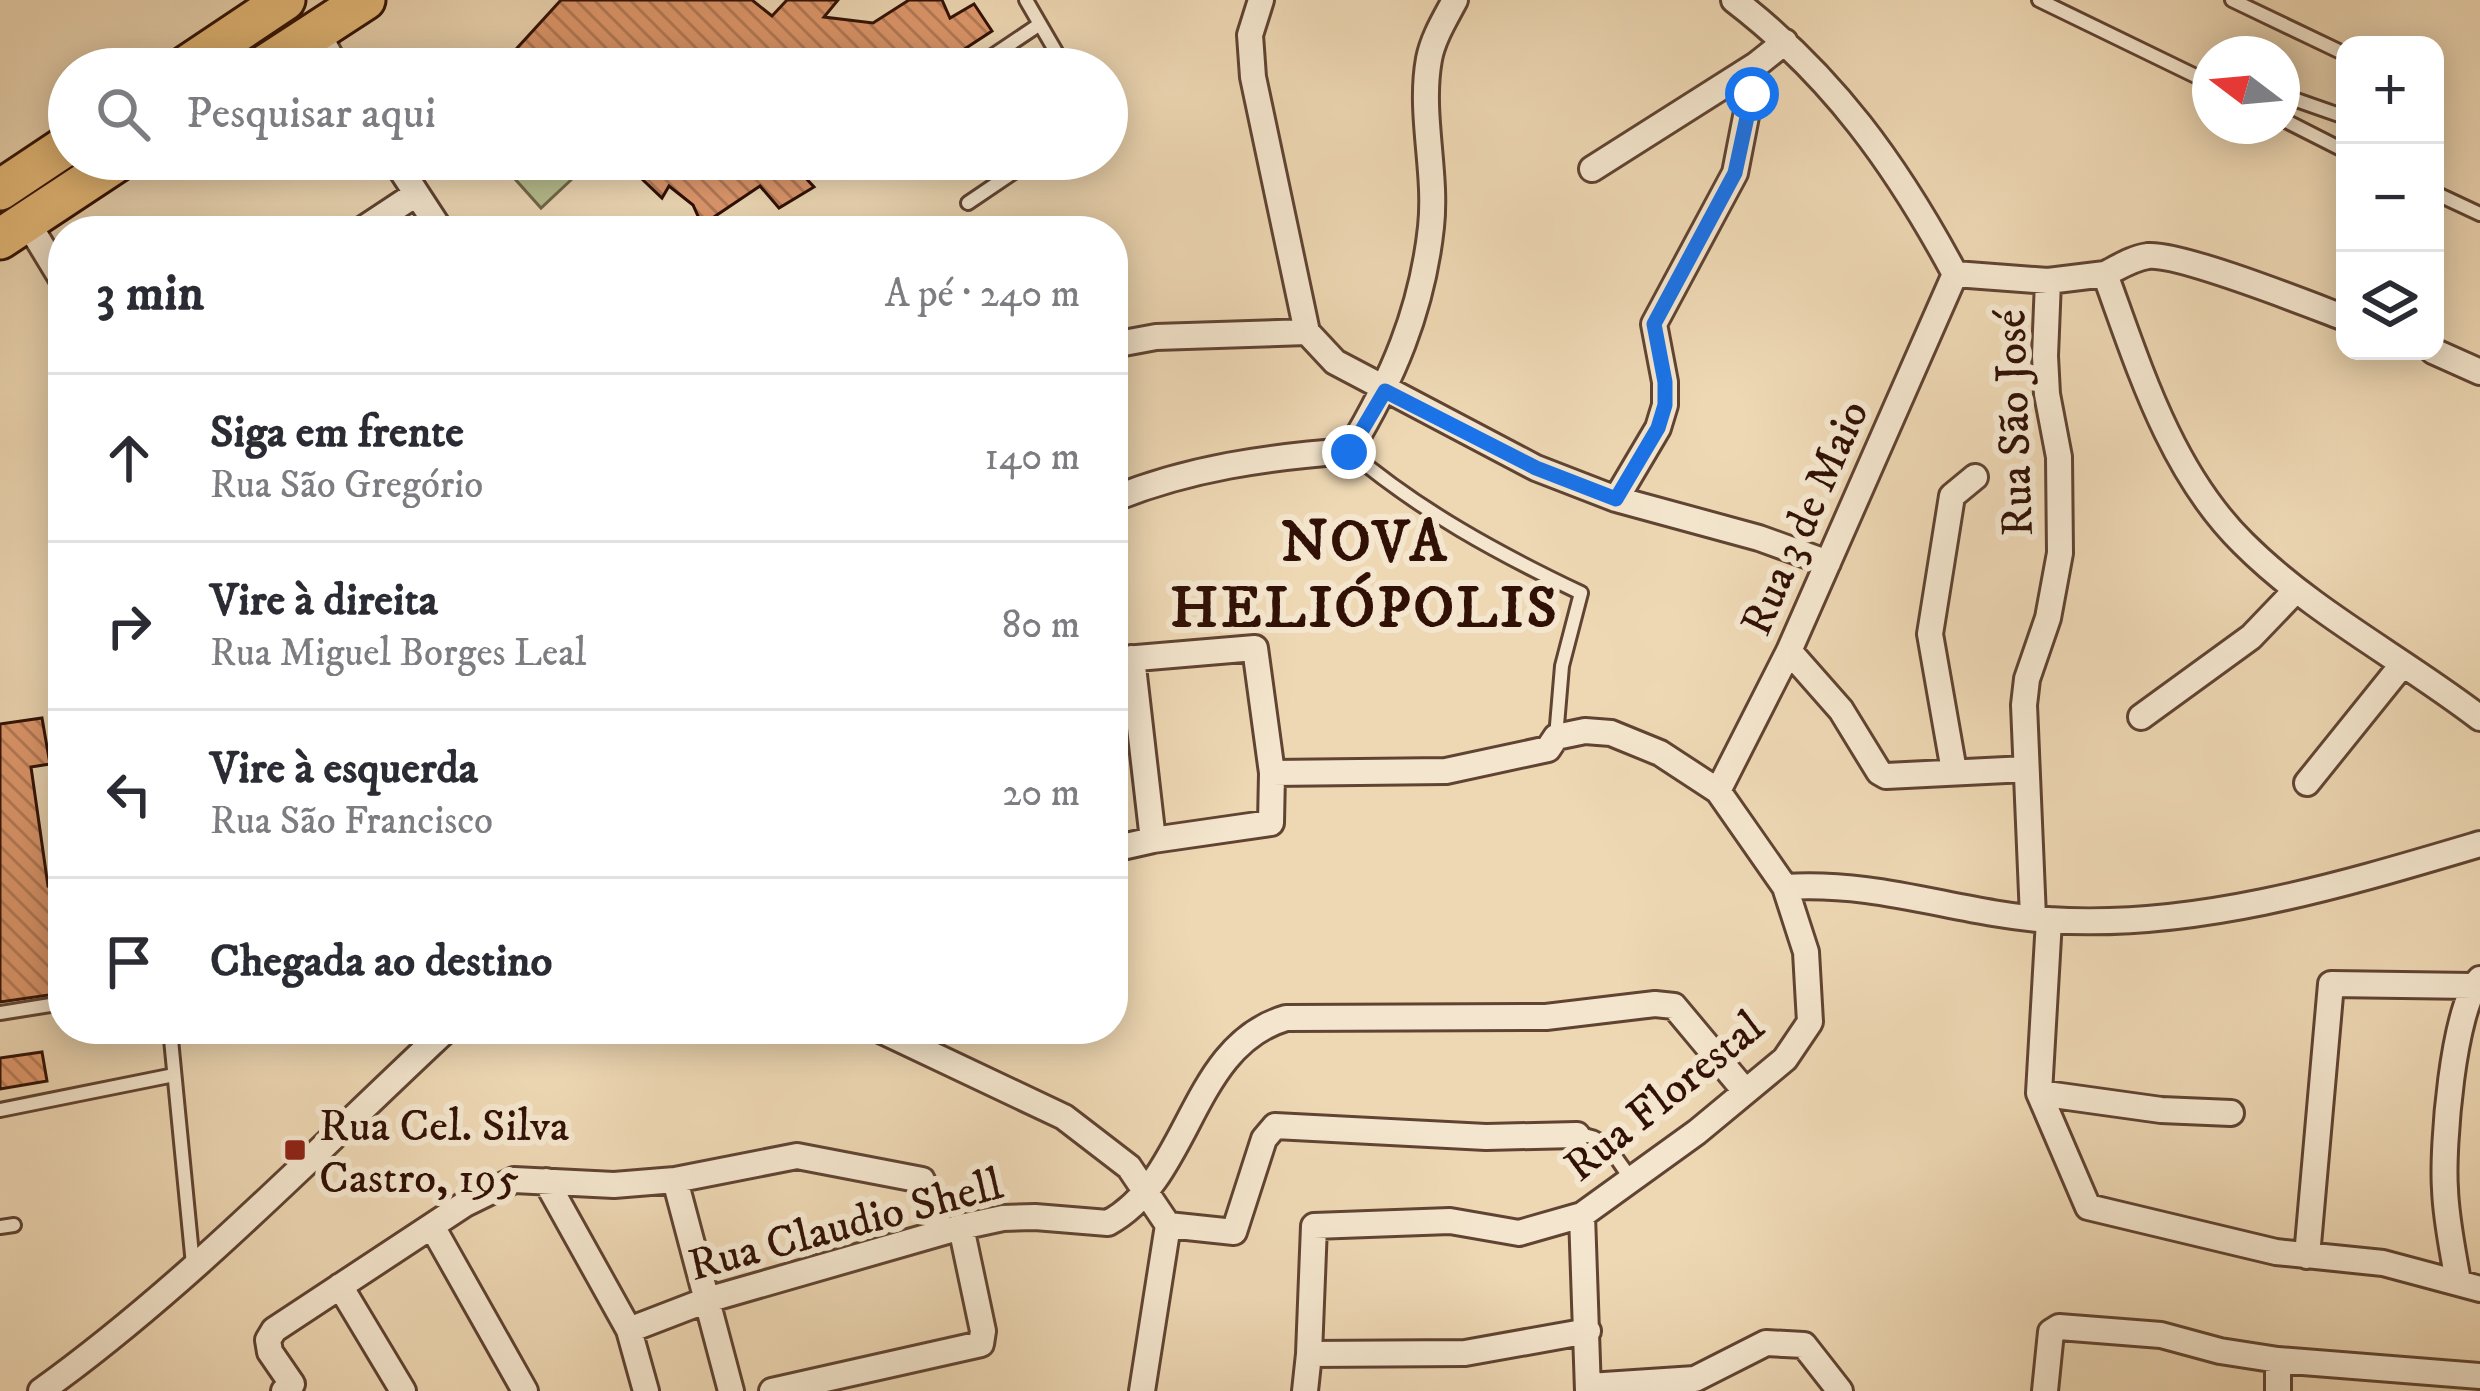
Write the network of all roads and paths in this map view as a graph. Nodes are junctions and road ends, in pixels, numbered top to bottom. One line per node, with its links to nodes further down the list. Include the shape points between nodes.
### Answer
1 (285, 0): 12 (main road)
2 (365, 0): 9 (main road)
3 (1026, 0): 10 (lane)
4 (1455, 0): 46 (street, via 1428,62 1432,226 1422,286)
5 (1734, 0): 11 (street)
6 (2038, 0): 19 (lane)
7 (2233, 0): 17 (lane)
8 (1253, 4): 42 (street, via 1253,77)
9 (312, 15): 13 (main road); 14 (street)
10 (1040, 24): 15 (lane); 16 (lane)
11 (1785, 42): 18 (street); 38 (street, via 1898,176)
12 (213, 48)
13 (280, 48)
14 (327, 48)
15 (1005, 48)
16 (1054, 48)
17 (2336, 50)
18 (1756, 65): 25 (street); 50 (street, via 1735,173 1654,324 1665,382 1658,428)
19 (2192, 74)
20 (2300, 101): 21 (lane)
21 (2336, 114)
22 (2300, 128): 23 (lane)
23 (2336, 146)
24 (48, 158): 29 (main road)
25 (1592, 169)
26 (89, 180): 36 (main road)
27 (407, 180): 30 (street)
28 (1002, 180): 32 (lane)
29 (0, 190)
30 (416, 194): 34 (street); 35 (street)
31 (2444, 197): 33 (lane)
32 (968, 203)
33 (2480, 214)
34 (383, 216)
35 (431, 216)
36 (13, 230): 37 (street)
37 (48, 266)
38 (1955, 274): 40 (street); 51 (street, Rua 3 de Maio)
39 (2105, 274): 40 (street); 41 (street, via 2158,256); 52 (street, via 2174,447 2238,539)
40 (2048, 281): 60 (street, Rua São José, via 2045,356 2059,457 2060,553 2027,679)
41 (2336, 315)
42 (1306, 332): 43 (street); 46 (street, via 1335,362)
43 (1128, 344)
44 (2444, 356): 45 (street)
45 (2480, 372)
46 (1385, 391): 47 (street); 50 (street)
47 (1349, 452): 49 (street, via 1200,470); 59 (lane, via 1453,529 1580,593)
48 (1975, 477): 61 (street, via 1952,496 1931,608)
49 (1128, 494)
50 (1616, 499): 51 (street)
51 (1828, 563): 53 (street, Rua 3 de Maio)
52 (2296, 590): 55 (street); 57 (street, via 2251,637)
53 (1789, 651): 61 (street, via 1879,772 1905,778); 64 (street, Rua 3 de Maio)
54 (1128, 659): 62 (street, via 1255,648)
55 (2402, 665): 58 (street); 63 (street)
56 (1128, 689): 65 (street)
57 (2141, 717)
58 (2480, 718)
59 (1552, 743): 62 (street, Rua Florestal, via 1446,771); 64 (street, Rua Florestal, via 1585,731 1611,733)
60 (2026, 770): 61 (street); 69 (street, Rua São José)
61 (1954, 771)
62 (1272, 773): 65 (street, via 1270,823)
63 (2307, 783)
64 (1718, 791): 68 (street, Rua Florestal)
65 (1153, 840): 67 (street)
66 (2480, 844): 69 (street, via 2239,907)
67 (1128, 846)
68 (1785, 887): 69 (street, via 1859,886); 77 (street, Rua Florestal, via 1806,952 1810,1022 1785,1059)
69 (2040, 918): 78 (street, Rua São José)
70 (2477, 982): 90 (street, via 2331,984); 92 (street, via 2456,1040 2444,1186)
71 (48, 1005): 72 (lane)
72 (0, 1013)
73 (171, 1044): 76 (lane)
74 (431, 1044): 91 (street)
75 (910, 1044): 85 (street, via 1064,1117 1129,1167)
76 (174, 1075): 79 (lane); 91 (lane)
77 (1745, 1091): 83 (street, Rua Florestal); 85 (street, via 1674,1006 1546,1017 1286,1018 1239,1043)
78 (2039, 1093): 80 (street); 90 (street, via 2088,1207)
79 (0, 1110)
80 (2231, 1113)
81 (1577, 1135): 83 (lane, via 1597,1136); 87 (street, via 1276,1126 1264,1139 1234,1232)
82 (675, 1180): 84 (street); 89 (street, via 811,1156 922,1180); 94 (street)
83 (1632, 1180): 86 (street, Rua Florestal)
84 (546, 1181): 88 (street, via 499,1185); 95 (street)
85 (1146, 1191): 87 (street); 89 (street, Rua Claudio Shell, via 1108,1223 1035,1217)
86 (1582, 1215): 96 (street); 97 (street, Rua Florestal, via 1519,1233 1450,1221 1314,1226)
87 (1168, 1225): 110 (street)
88 (433, 1228): 93 (street); 106 (street)
89 (950, 1229): 94 (street, Rua Claudio Shell); 109 (street, via 981,1345)
90 (2307, 1256): 92 (street, via 2383,1263)
91 (193, 1264): 104 (street)
92 (2469, 1285)
93 (340, 1286): 103 (street, via 270,1335 270,1352); 105 (street)
94 (707, 1300): 95 (street, Rua Claudio Shell); 108 (street)
95 (628, 1330): 107 (street)
96 (1588, 1331): 97 (street, via 1465,1353); 102 (street)
97 (1309, 1354): 111 (street)
98 (2278, 1360): 100 (street); 113 (street, via 2161,1335 2059,1327 2047,1341); 114 (street)
99 (2480, 1376): 100 (street)
100 (2361, 1379)
101 (1696, 1385): 102 (street); 112 (street, via 1766,1342 1804,1345)
102 (1588, 1388)
103 (291, 1389)
104 (40, 1391)
105 (403, 1391)
106 (525, 1391)
107 (646, 1391)
108 (731, 1391)
109 (772, 1391)
110 (1142, 1391)
111 (1305, 1391)
112 (1840, 1391)
113 (2045, 1391)
114 (2278, 1391)

